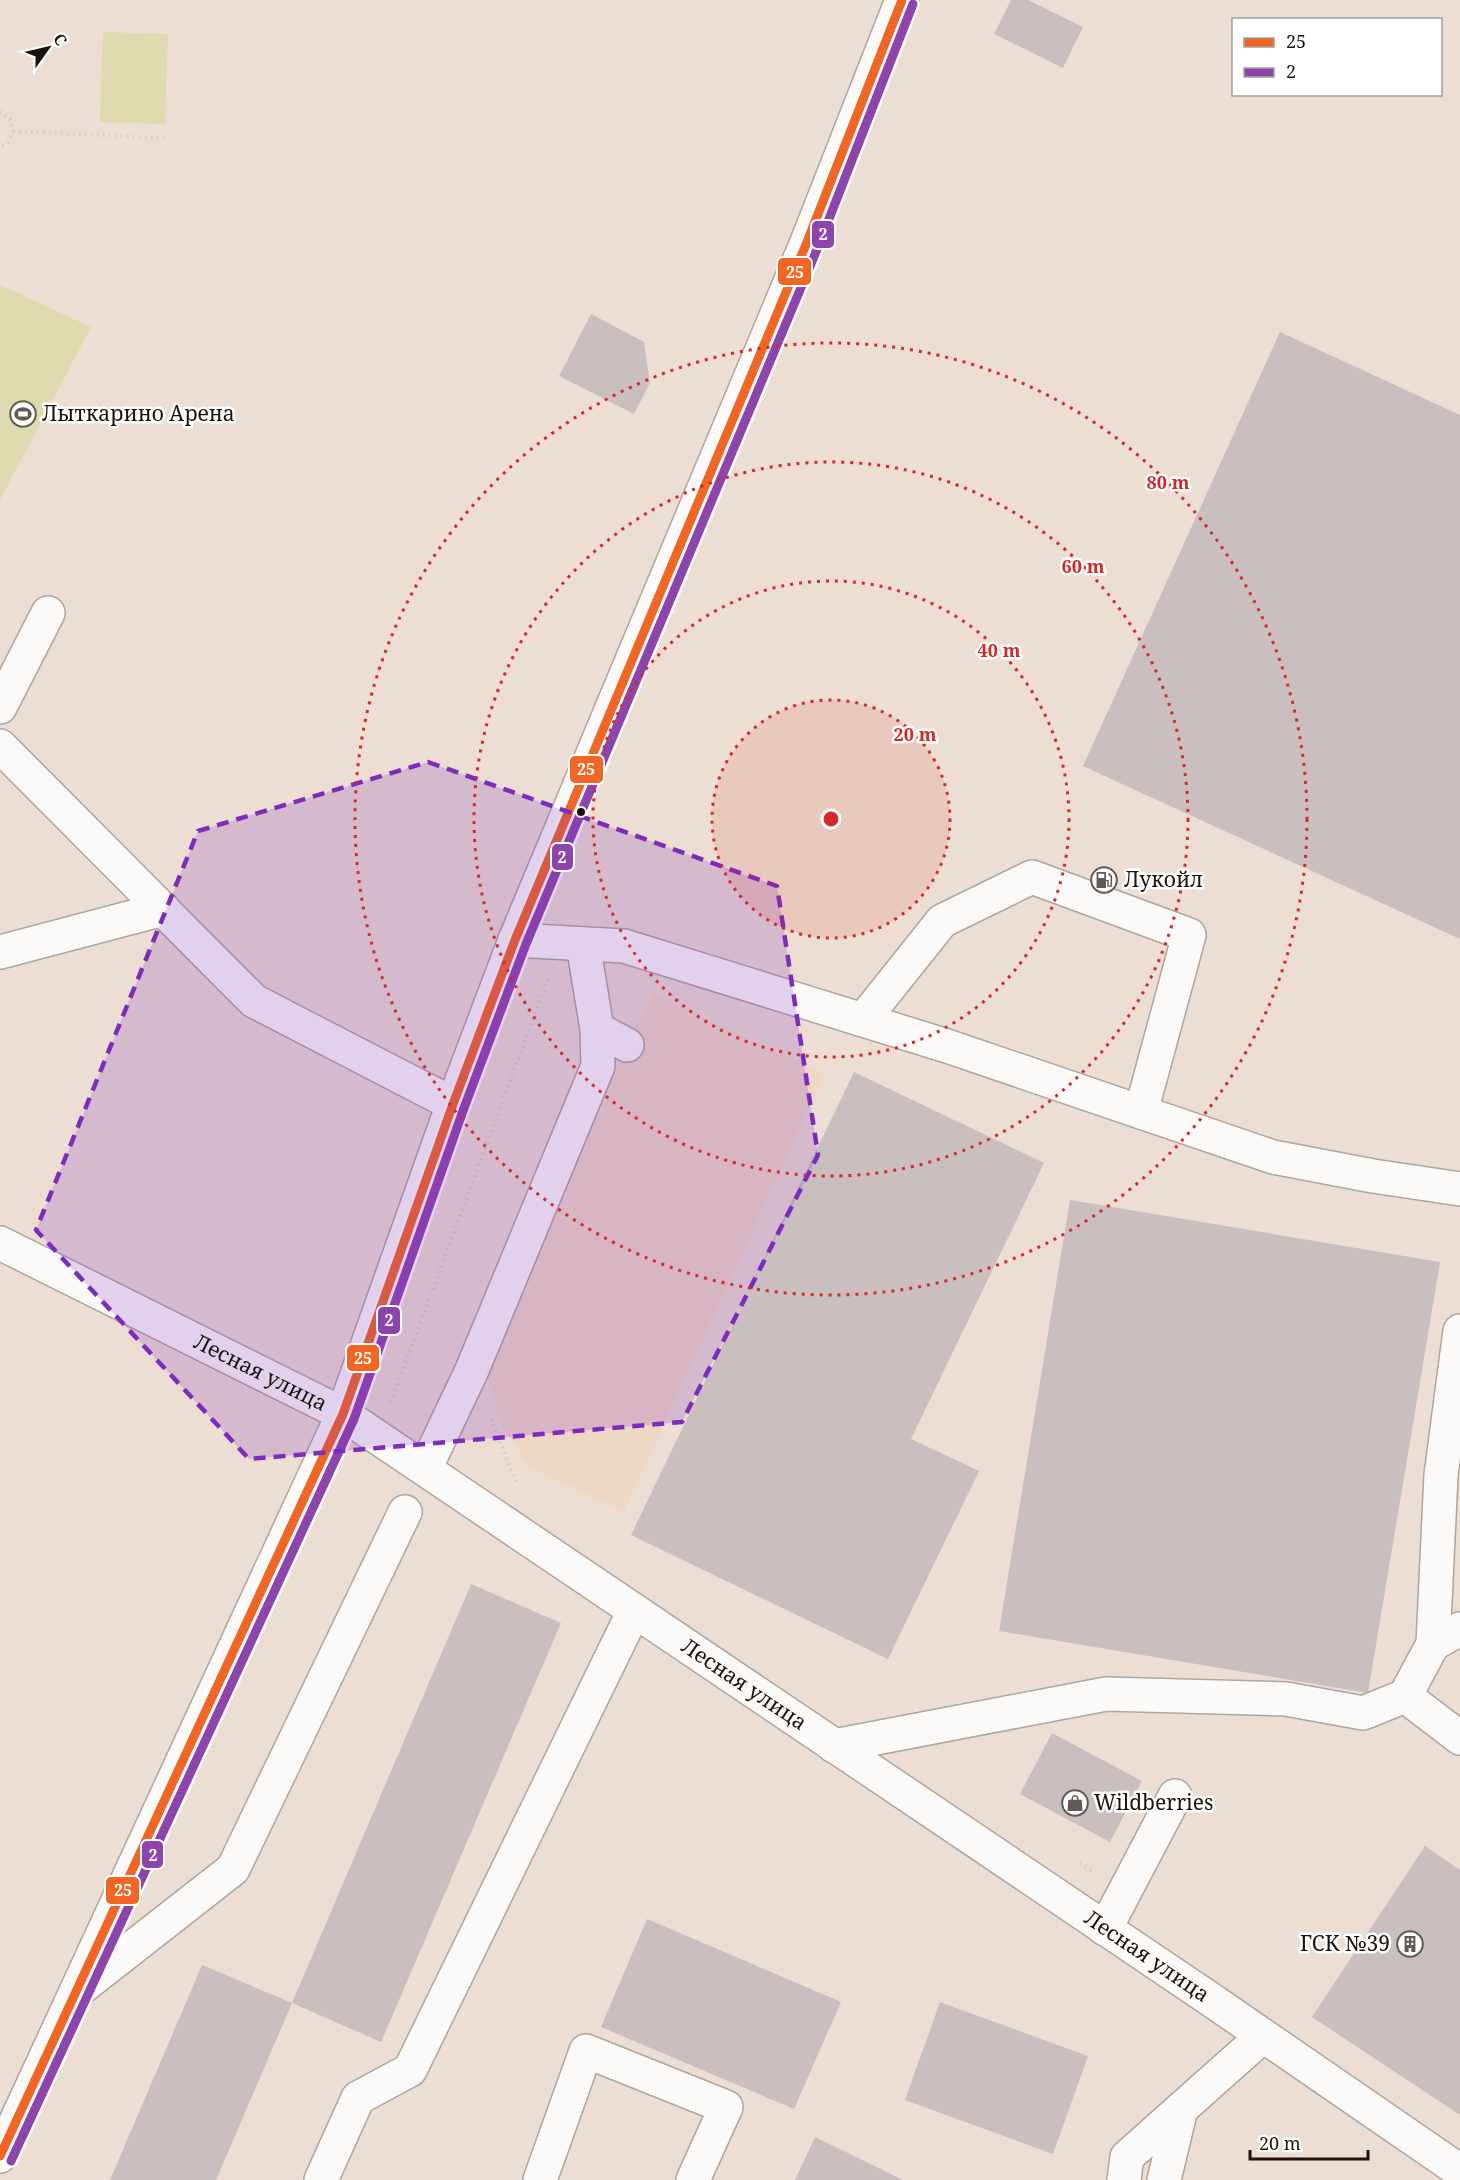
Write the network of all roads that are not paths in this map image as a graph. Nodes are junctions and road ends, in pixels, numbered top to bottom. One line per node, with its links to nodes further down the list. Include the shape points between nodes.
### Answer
1 (902, 0): 6 (street, via 807,242)
2 (48, 613): 3 (street)
3 (0, 707)
4 (0, 746): 5 (street)
5 (163, 909): 8 (street); 12 (street, via 254,1002)
6 (515, 940): 7 (street); 12 (street)
7 (572, 944): 9 (street, via 624,946); 10 (street)
8 (0, 952)
9 (863, 1020): 13 (street); 13 (street, via 942,921 1032,877 1189,934)
10 (597, 1029): 11 (street); 18 (street, via 598,1066 577,1139 490,1342 472,1370)
11 (627, 1045)
12 (453, 1104): 17 (street)
13 (1141, 1112): 14 (street, via 1273,1157)
14 (1460, 1189)
15 (0, 1244): 17 (street, Лесная улица)
16 (1460, 1331): 21 (street, via 1441,1475)
17 (343, 1414): 18 (street, Лесная улица); 27 (street)
18 (425, 1469): 20 (street, Лесная улица)
19 (405, 1512): 27 (street, via 233,1869)
20 (634, 1611): 24 (street, Лесная улица); 32 (street, via 410,2070 358,2098)
21 (1447, 1636): 22 (street)
22 (1405, 1696): 23 (street); 24 (street, via 1363,1713 1286,1699 1106,1694)
23 (1460, 1738)
24 (834, 1746): 26 (street, Лесная улица)
25 (1175, 1796): 26 (street)
26 (1105, 1929): 28 (street, Лесная улица)
27 (76, 1992): 30 (street)
28 (1263, 2036): 29 (street); 31 (street, Лесная улица)
29 (1181, 2109): 35 (street, via 1127,2157); 36 (street)
30 (0, 2156)
31 (1460, 2171)
32 (321, 2180)
33 (540, 2180): 34 (street, via 586,2051 726,2107)
34 (693, 2180)
35 (1124, 2180)
36 (1164, 2180)

